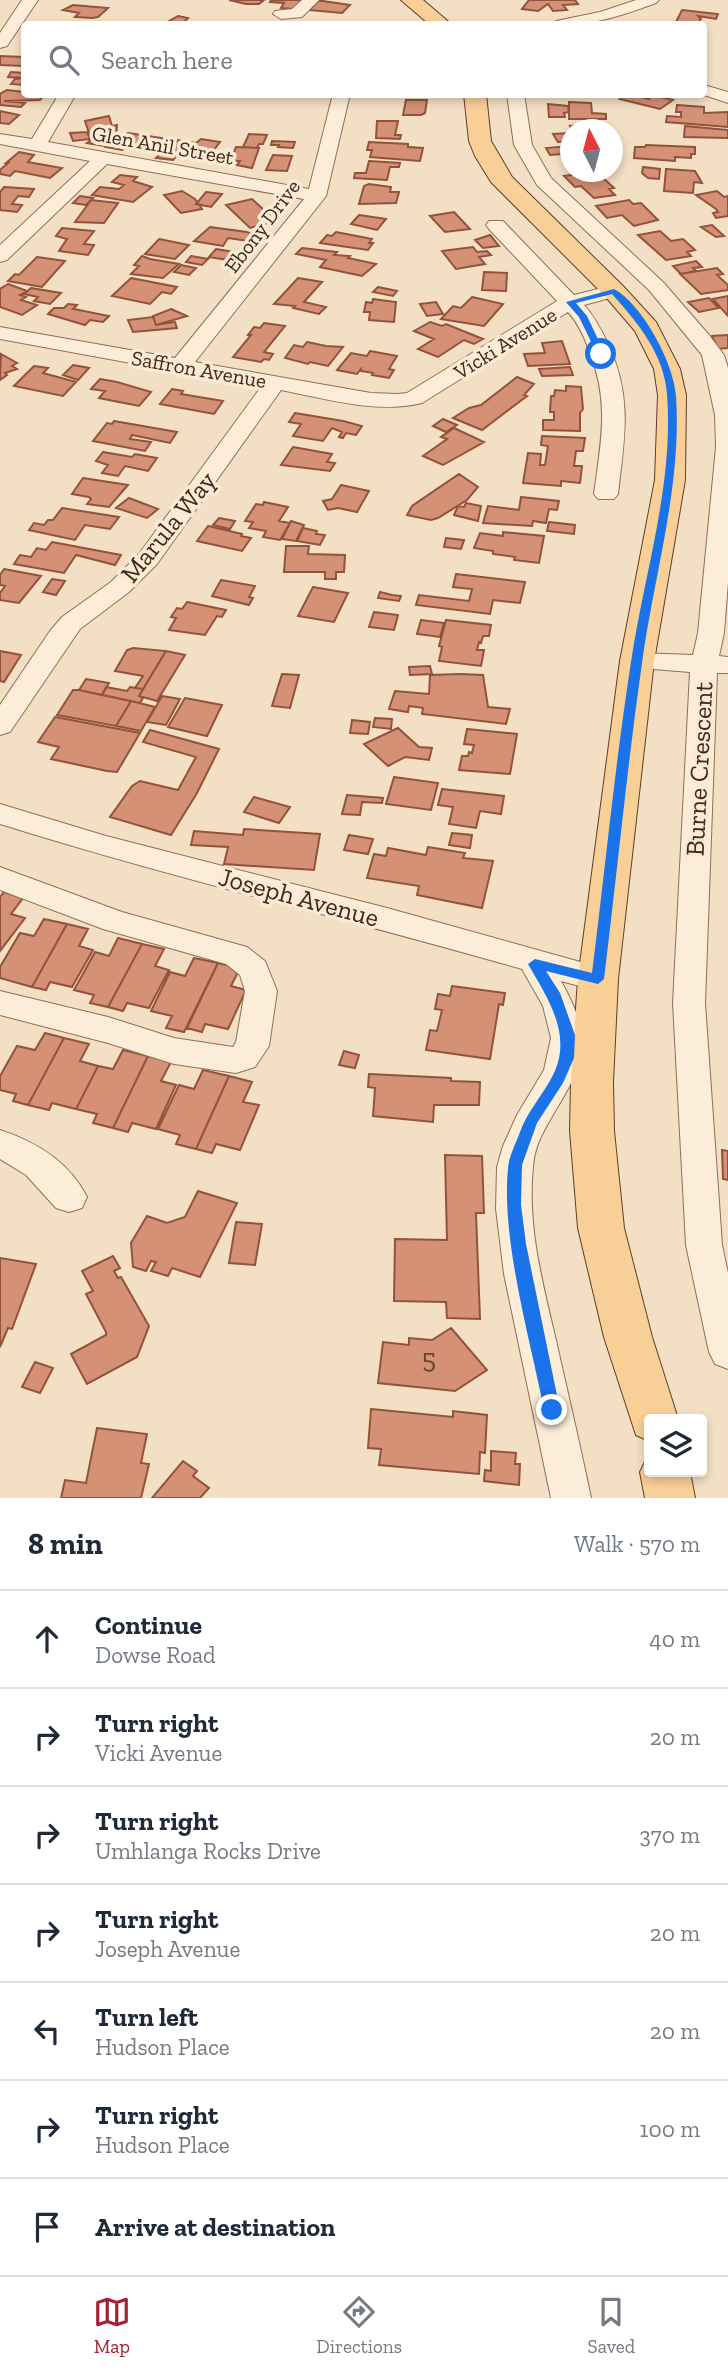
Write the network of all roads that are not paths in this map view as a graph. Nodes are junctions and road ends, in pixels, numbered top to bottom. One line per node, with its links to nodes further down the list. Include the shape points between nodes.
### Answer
1 (30, 0): 8 (street)
2 (311, 0): 5 (street, via 296,14)
3 (651, 0): 7 (street)
4 (409, 2): 6 (main road)
5 (281, 14)
6 (437, 21)
7 (596, 21)
8 (0, 43): 9 (street)
9 (21, 44)
10 (707, 91): 15 (street)
11 (66, 98): 17 (street)
12 (341, 98): 19 (street, Ebony Drive)
13 (475, 98): 22 (main road, via 480,141 503,182)
14 (516, 98): 30 (street, Burne Crescent, via 523,145 544,181 656,286 713,355 726,415 727,447 710,633)
15 (728, 98)
16 (0, 139): 17 (street, Glen Anil Street)
17 (38, 145): 18 (street, Glen Anil Street)
18 (103, 158): 19 (street, Glen Anil Street); 21 (street)
19 (317, 196): 25 (street, Ebony Drive)
20 (496, 225): 23 (street)
21 (0, 256)
22 (614, 291): 23 (street, Vicki Avenue); 29 (main road, via 647,328 667,369 671,394 670,480)
23 (570, 302): 27 (street, Vicki Avenue, via 429,391); 28 (street, via 591,331 614,397)
24 (0, 333): 25 (street, Saffron Avenue)
25 (180, 366): 26 (street, Saffron Avenue)
26 (275, 383): 27 (street, Saffron Avenue); 31 (street, Marula Way, via 148,559 120,587 71,623)
27 (398, 401)
28 (606, 494)
29 (636, 661): 30 (street); 35 (main road)
30 (716, 664): 39 (street, Burne Crescent, via 689,1003 704,1245)
31 (0, 726)
32 (0, 814): 34 (street, Joseph Avenue)
33 (0, 878): 36 (street, via 114,921 236,955 254,969 261,991 252,1046 236,1060 174,1051)
34 (535, 964): 35 (street, Joseph Avenue); 42 (street, via 561,1010 568,1035 567,1058 523,1139 515,1165 514,1205 526,1292)
35 (598, 979): 40 (main road, via 592,1132 601,1228)
36 (0, 1003)
37 (0, 1144): 38 (street, via 31,1156)
38 (69, 1197)
39 (728, 1352)
40 (651, 1414)
41 (665, 1477): 43 (main road)
42 (572, 1498)
43 (670, 1498)

